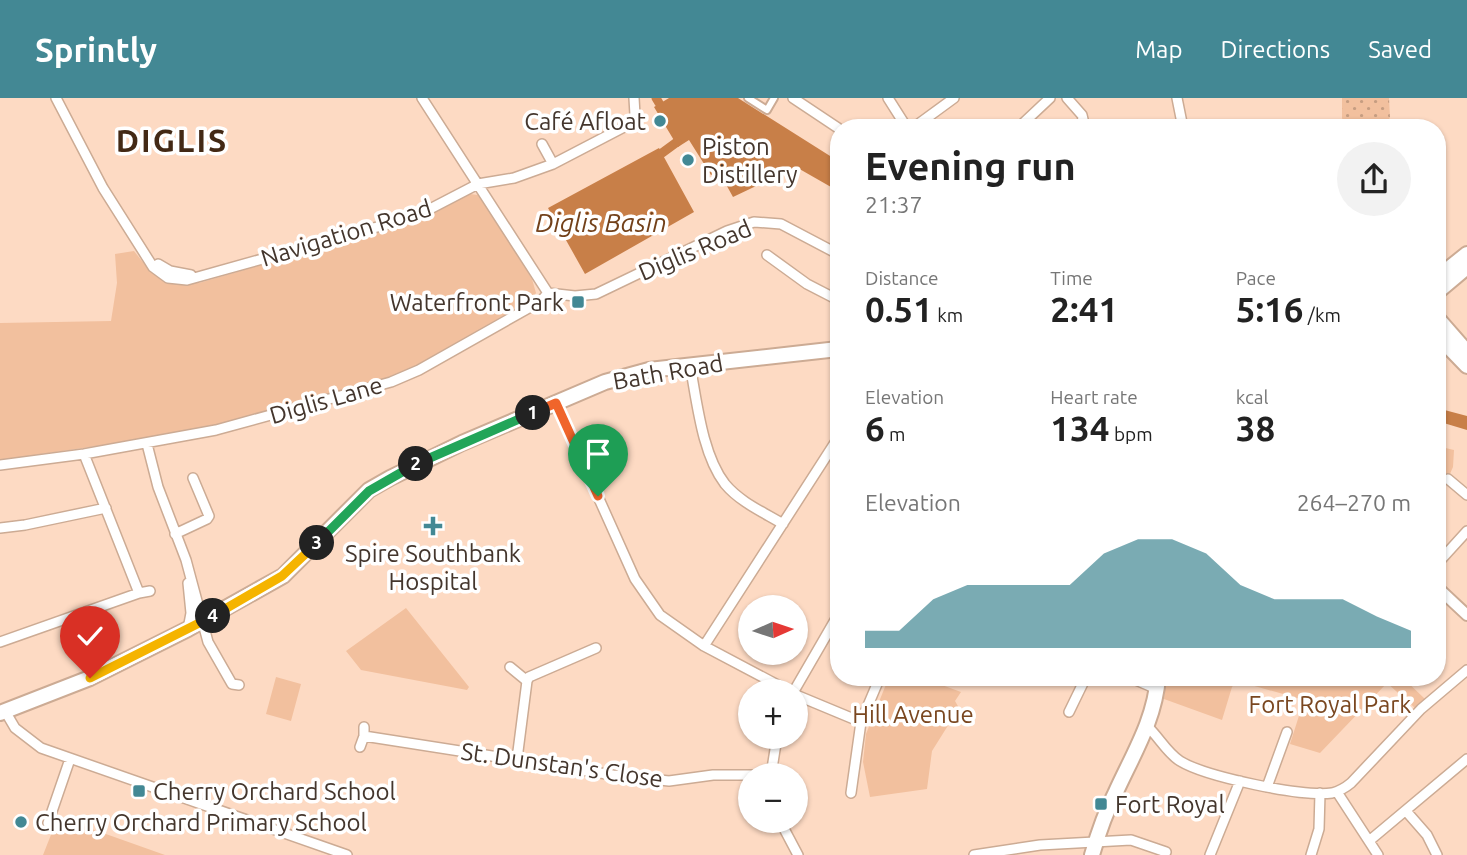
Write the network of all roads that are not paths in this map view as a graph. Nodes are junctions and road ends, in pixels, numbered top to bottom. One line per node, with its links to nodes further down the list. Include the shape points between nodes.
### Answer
1 (56, 98): 20 (street, Navigation Road, via 103,188 153,267 168,278 187,280 395,222)
2 (423, 98): 20 (street)
3 (748, 98): 4 (street, via 767,110)
4 (774, 98)
5 (793, 98): 17 (street)
6 (887, 98): 12 (street)
7 (954, 98): 13 (street)
8 (1050, 98): 14 (street)
9 (1067, 98): 15 (street)
10 (1177, 98): 16 (street)
11 (634, 102): 19 (street, Navigation Road, via 635,115 626,127)
12 (901, 119)
13 (925, 119)
14 (1028, 119)
15 (1083, 119)
16 (1181, 119)
17 (830, 123)
18 (542, 144): 19 (street)
19 (552, 164): 20 (street, Navigation Road)
20 (478, 184): 27 (street)
21 (830, 250): 27 (street, Diglis Road, via 781,224 754,222 596,294)
22 (1467, 254): 25 (main road)
23 (767, 255): 28 (street)
24 (1466, 268): 26 (main road)
25 (1446, 271)
26 (1446, 285)
27 (548, 293): 38 (street, Diglis Lane, via 541,302 391,382)
28 (830, 296)
29 (1446, 328): 32 (main road)
30 (1446, 344): 35 (main road)
31 (830, 350): 34 (main road, Bath Road)
32 (1467, 352)
33 (1446, 359): 36 (main road)
34 (690, 365): 37 (main road, Bath Road, via 605,382); 46 (street, via 715,467 742,500)
35 (1467, 366)
36 (1467, 374)
37 (556, 403): 56 (main road, Bath Road, via 390,478 369,491 282,576); 60 (street, via 640,588 660,615)
38 (147, 444): 40 (street, Diglis Lane); 49 (street)
39 (830, 451): 46 (street)
40 (84, 454): 41 (street, Diglis Lane); 45 (street)
41 (0, 465)
42 (193, 478): 49 (street, via 209,516)
43 (1448, 479): 44 (street)
44 (1467, 495)
45 (106, 508): 47 (street); 53 (street)
46 (783, 524): 60 (street)
47 (0, 528)
48 (1467, 531): 50 (street)
49 (175, 534): 51 (street)
50 (1446, 554)
51 (186, 560): 56 (street); 57 (street)
52 (150, 591): 53 (street)
53 (139, 593): 59 (street)
54 (1446, 595): 55 (street)
55 (1467, 615)
56 (201, 622): 57 (main road, Bath Road); 67 (street, via 232,684)
57 (188, 629): 72 (main road, Bath Road, via 90,678)
58 (830, 629): 65 (street)
59 (0, 642)
60 (704, 646): 64 (street)
61 (596, 648): 66 (street)
62 (510, 667): 66 (street)
63 (1467, 670): 84 (street)
64 (768, 679)
65 (801, 679)
66 (527, 681): 79 (street)
67 (239, 685)
68 (876, 686): 74 (street)
69 (1082, 686): 73 (street)
70 (1156, 686): 75 (main road)
71 (808, 699): 74 (street)
72 (3, 712): 78 (street, via 32,742)
73 (1069, 712)
74 (861, 722): 85 (street)
75 (1147, 726): 82 (street, via 1180,761); 91 (main road)
76 (1287, 732): 83 (street)
77 (360, 747): 79 (street, St. Dunstan's Close, via 364,732)
78 (70, 759): 88 (street); 93 (street)
79 (517, 759): 81 (street, St. Dunstan's Close, via 669,781)
80 (1467, 759): 87 (street)
81 (738, 775)
82 (1240, 781): 83 (street); 96 (street)
83 (1267, 787): 86 (street)
84 (1337, 792): 86 (street); 90 (street)
85 (851, 793)
86 (1320, 793): 97 (street)
87 (1406, 811): 90 (street); 99 (street)
88 (48, 823)
89 (786, 833): 94 (street)
90 (1369, 841): 98 (street)
91 (1094, 849): 92 (street, via 1131,840); 95 (street, via 1084,842)
92 (1166, 852)
93 (347, 855)
94 (798, 855)
95 (974, 855)
96 (1210, 855)
97 (1311, 855)
98 (1378, 855)
99 (1437, 855)

